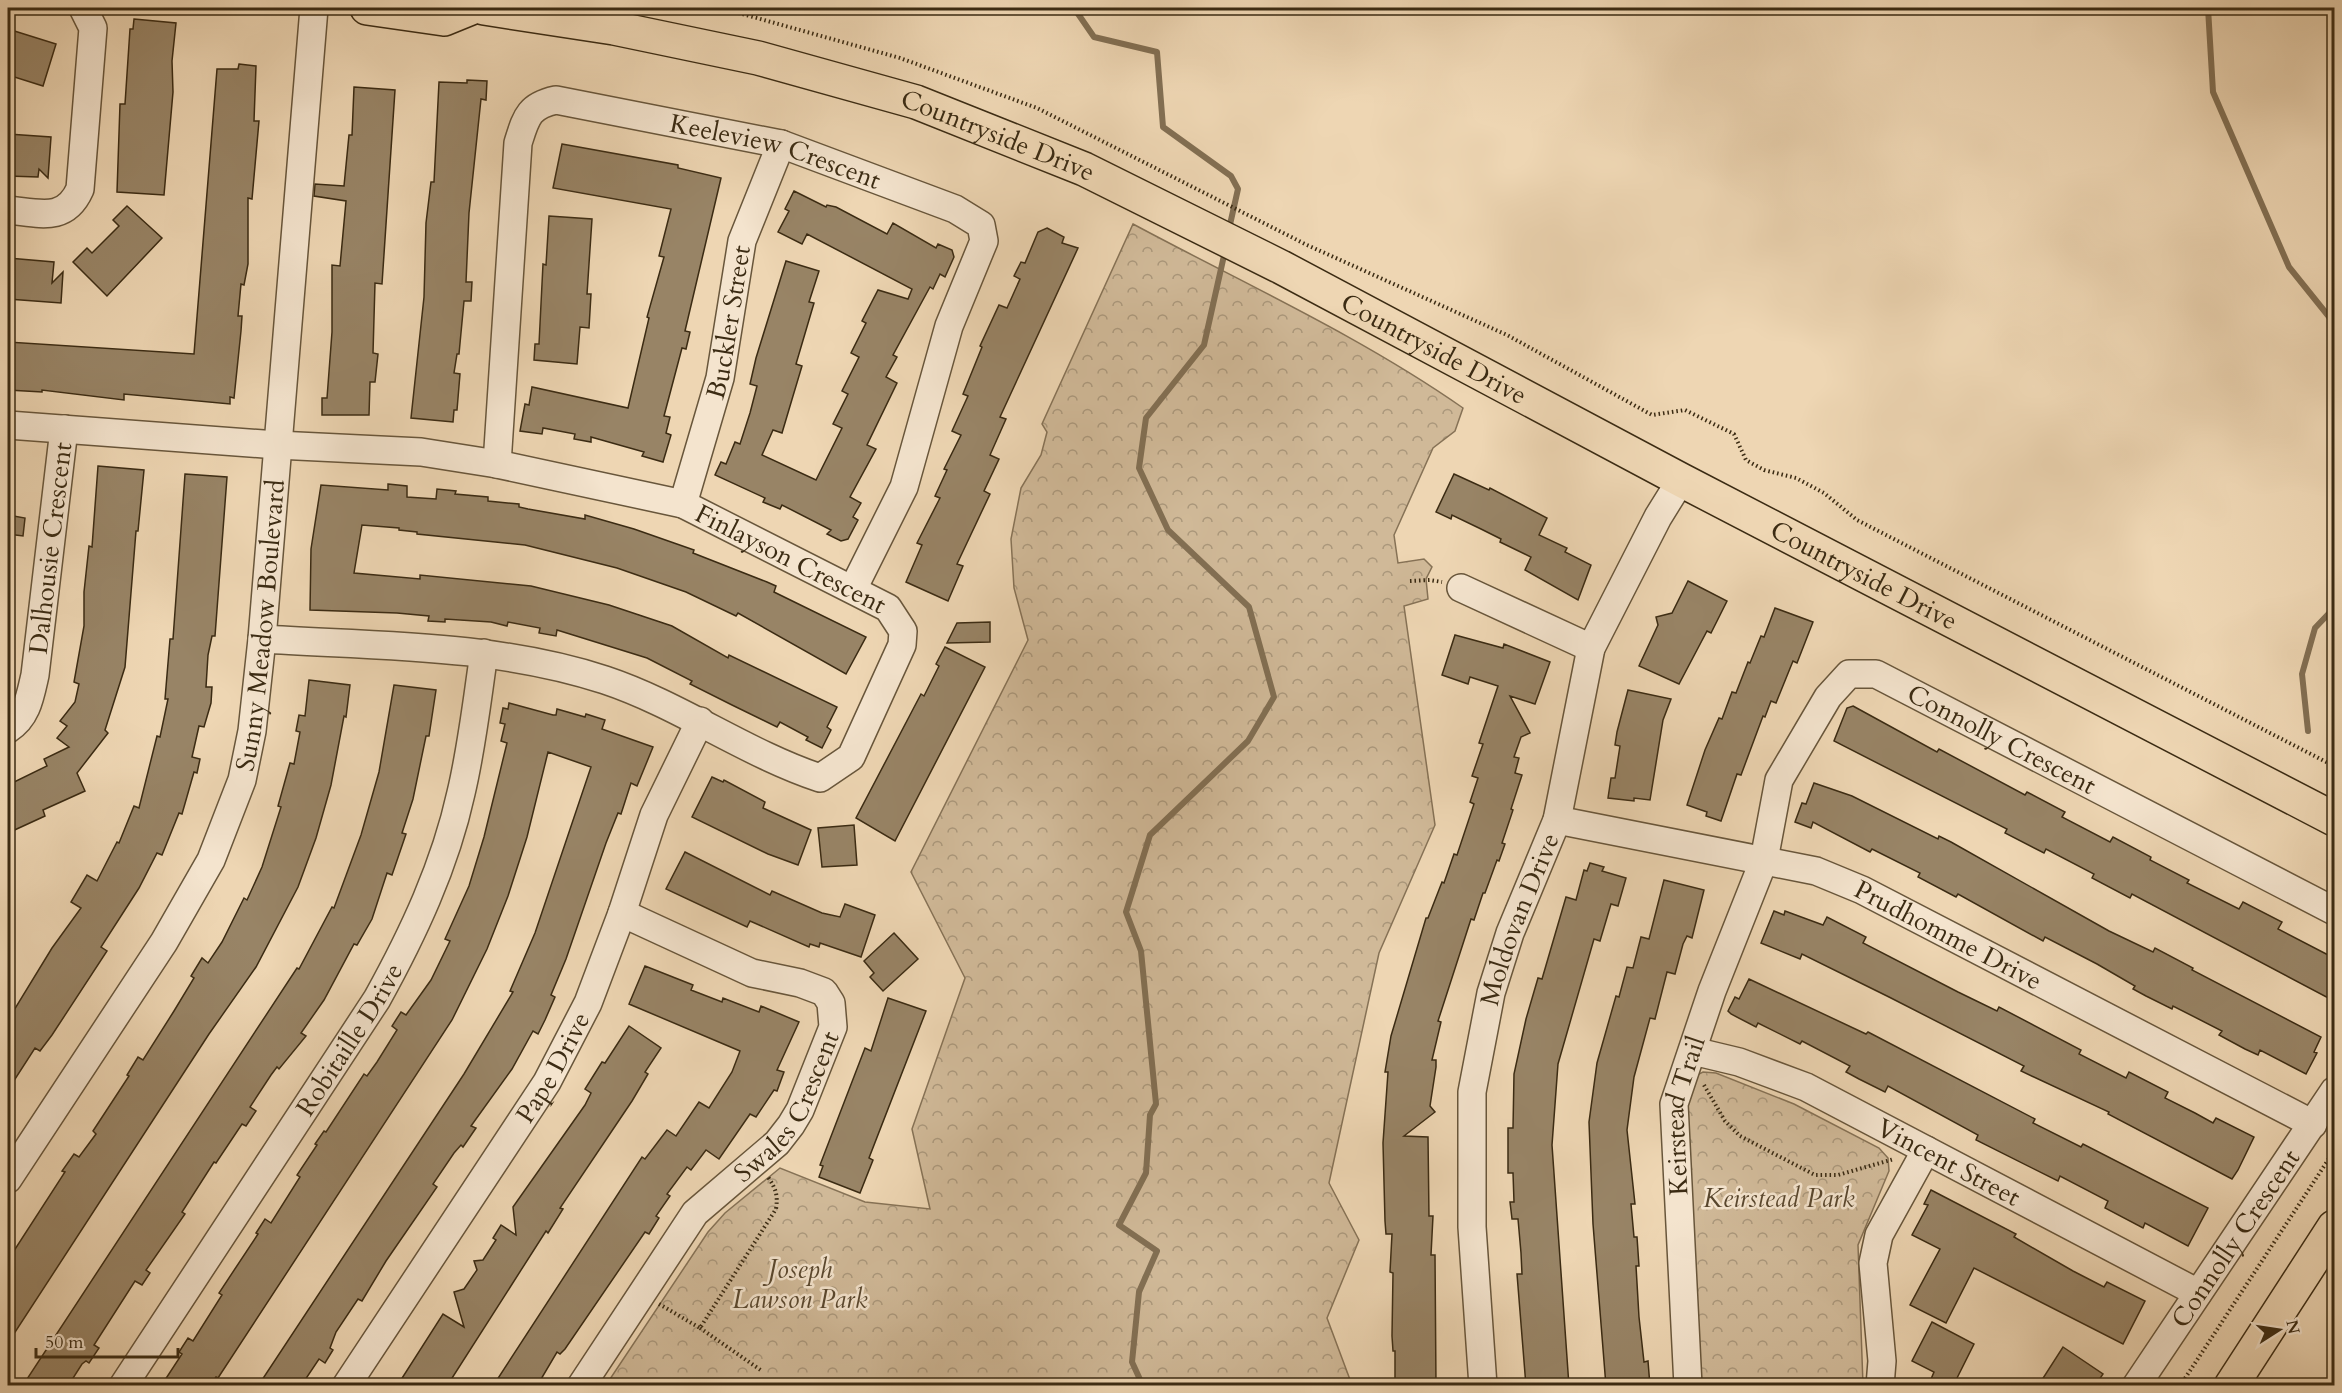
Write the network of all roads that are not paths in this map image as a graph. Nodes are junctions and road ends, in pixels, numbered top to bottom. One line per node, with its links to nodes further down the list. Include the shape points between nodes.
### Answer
1 (83, 8): 7 (street, via 93,28 80,189 63,211 50,214)
2 (314, 8): 10 (street, Sunny Meadow Boulevard)
3 (367, 8): 4 (main road, via 444,19)
4 (471, 8)
5 (484, 8): 12 (main road, Countryside Drive, via 614,28 758,57 916,102 1084,169 1167,208)
6 (781, 144): 11 (street, Keeleview Crescent, via 556,100 541,103 528,115 518,143); 13 (street, Buckler Street, via 742,241 720,378); 15 (street, Keeleview Crescent, via 955,209 981,225 984,241 949,326 904,487)
7 (8, 210)
8 (8, 425): 9 (street, Finlayson Crescent)
9 (64, 429): 10 (street, Finlayson Crescent); 20 (street, Dalhousie Crescent, via 29,704)
10 (277, 445): 11 (street, Finlayson Crescent, via 421,452); 16 (street, Sunny Meadow Boulevard)
11 (497, 464): 13 (street, Finlayson Crescent)
12 (1681, 480): 17 (street, Moldovan Drive); 21 (main road, Countryside Drive)
13 (682, 504): 15 (street, Finlayson Crescent)
14 (1461, 588): 17 (street)
15 (854, 589): 19 (street, Finlayson Crescent, via 888,608 903,631 902,645 851,757 820,778 790,768)
16 (262, 639): 18 (street, Finlayson Crescent); 30 (street, Sunny Meadow Boulevard, via 252,731 242,780 212,860 164,942)
17 (1591, 648): 22 (street, Moldovan Drive)
18 (484, 653): 19 (street, Finlayson Crescent, via 545,663 604,680); 34 (street, Robitaille Drive, via 461,795 434,881 408,943 377,999)
19 (700, 721): 25 (street, Pape Drive, via 654,815)
20 (8, 729)
21 (2334, 819)
22 (1557, 820): 23 (street, Prudhomme Drive); 36 (street, Moldovan Drive, via 1494,982 1472,1092 1472,1227)
23 (1764, 860): 24 (street, Connolly Crescent, via 1779,780 1828,697 1850,674 1876,674); 26 (street, Keirstead Trail, via 1712,991); 28 (street, Prudhomme Drive, via 1816,871 1862,890)
24 (2334, 911)
25 (622, 913): 33 (street, Pape Drive, via 588,1003 547,1082); 35 (street, Swales Crescent, via 752,973 824,992 831,1003 833,1027 791,1125 777,1143 696,1213)
26 (1693, 1051): 29 (street, Vincent Street, via 1739,1062 1806,1087); 37 (street, Keirstead Trail, via 1674,1104)
27 (2334, 1091): 28 (street, Connolly Crescent)
28 (2313, 1124): 32 (street, Connolly Crescent)
29 (1926, 1150): 32 (street, Vincent Street); 38 (street, via 1879,1235 1873,1263 1882,1361)
30 (8, 1179)
31 (2334, 1227): 40 (main road)
32 (2198, 1293): 39 (street, Connolly Crescent)
33 (347, 1385)
34 (123, 1386)
35 (581, 1386)
36 (1483, 1386)
37 (1688, 1386)
38 (1880, 1386)
39 (2136, 1386)
40 (2231, 1386)

